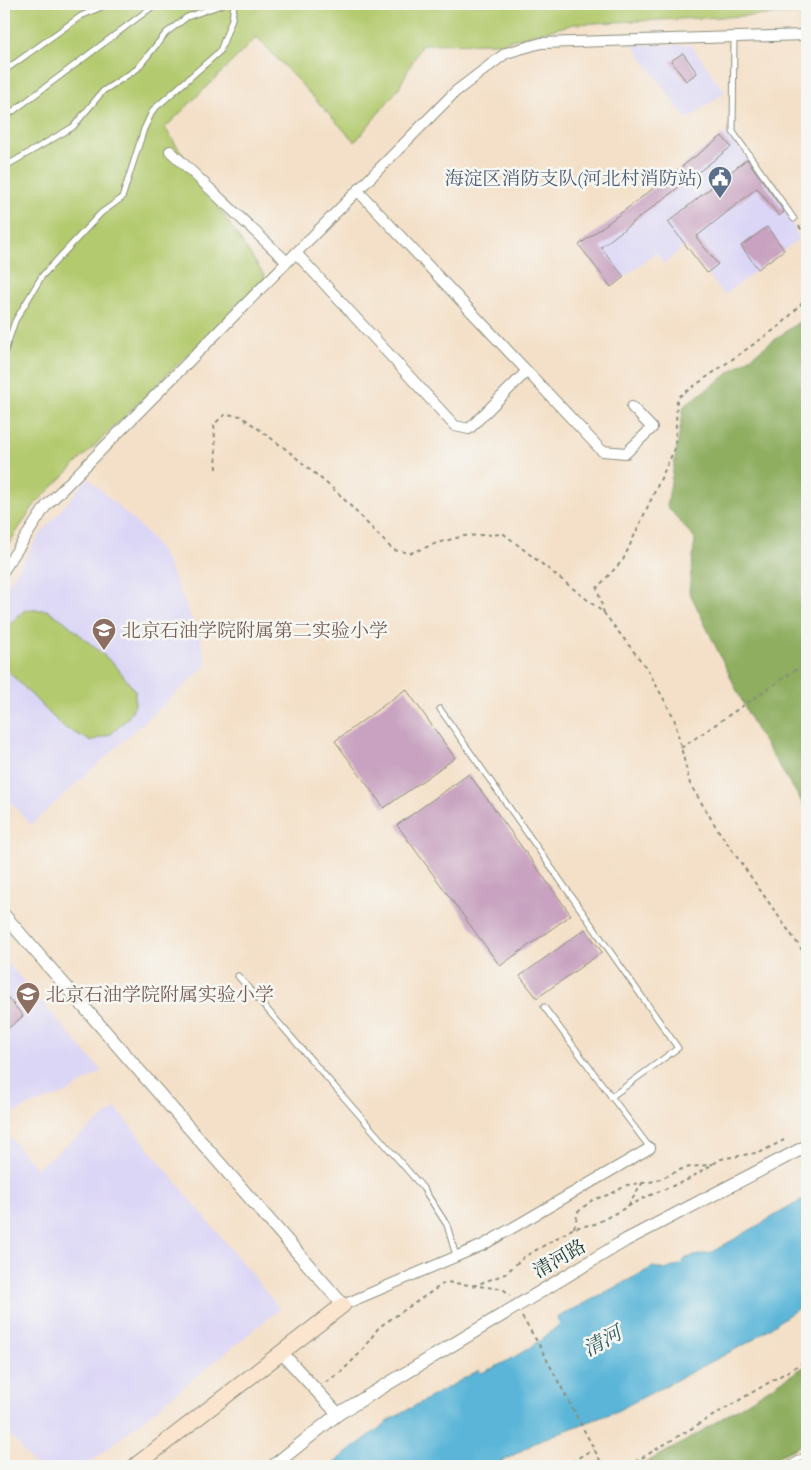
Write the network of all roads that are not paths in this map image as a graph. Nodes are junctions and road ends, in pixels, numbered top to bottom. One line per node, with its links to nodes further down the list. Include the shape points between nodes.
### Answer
1 (108, 4): 7 (lane, via 81,16)
2 (156, 4): 8 (lane)
3 (224, 4): 10 (lane, via 188,17 166,33 136,69 103,91 73,127)
4 (234, 4): 15 (lane, via 220,51 153,110 122,198 101,213 42,276 15,321)
5 (807, 35): 6 (street)
6 (734, 38): 11 (street, via 542,43 506,53 455,92); 12 (lane, via 733,132)
7 (4, 71)
8 (4, 118)
9 (170, 151): 14 (street)
10 (4, 167)
11 (358, 191): 13 (street); 16 (street)
12 (794, 219)
13 (296, 253): 14 (street); 16 (street, via 455,426 469,429)
14 (287, 262): 18 (street, via 46,506)
15 (4, 354)
16 (527, 372): 17 (street, via 602,451 626,453 652,428)
17 (632, 407)
18 (4, 570)
19 (440, 709): 23 (lane, via 678,1048)
20 (4, 915): 27 (street)
21 (238, 976): 26 (lane, via 423,1188 447,1225)
22 (544, 1007): 23 (lane)
23 (611, 1097): 25 (lane)
24 (807, 1146): 29 (street, 清河路, via 626,1240)
25 (650, 1148): 26 (street, via 483,1245)
26 (456, 1256): 27 (street)
27 (343, 1305): 28 (main road)
28 (281, 1352): 29 (street); 31 (main road)
29 (338, 1414): 32 (street, 清河路)
30 (807, 1454): 33 (lane)
31 (135, 1466)
32 (273, 1466)
33 (787, 1466)

